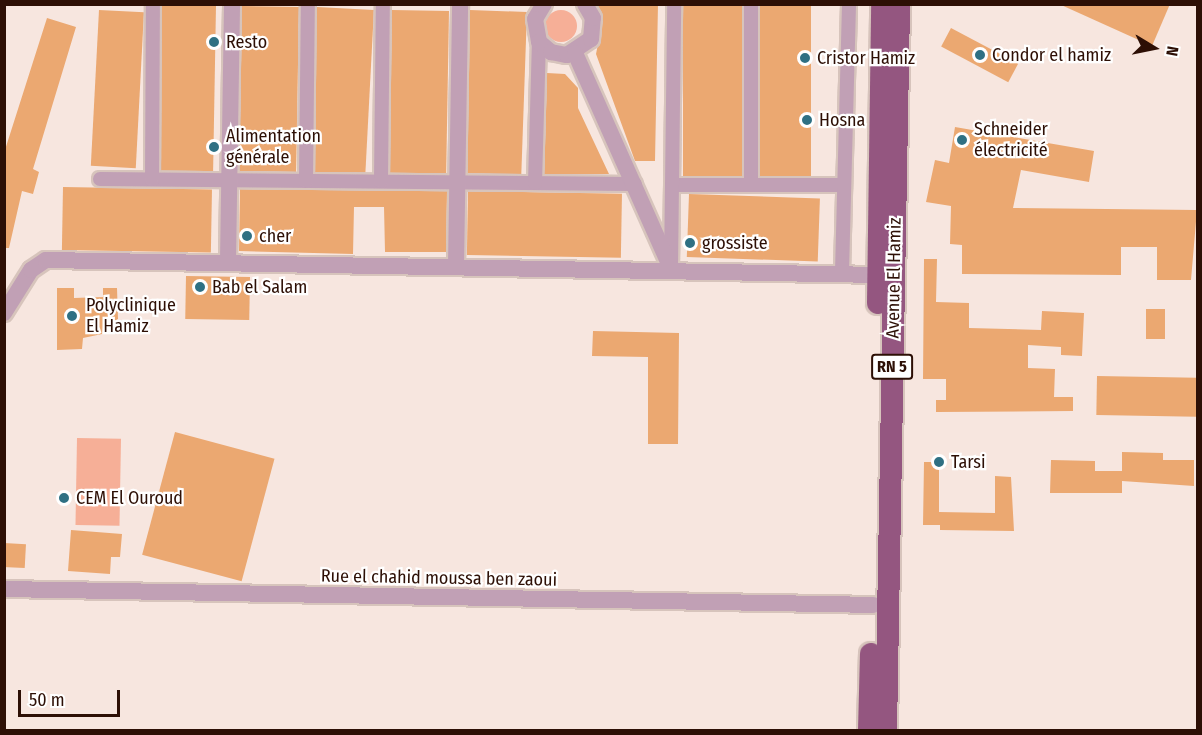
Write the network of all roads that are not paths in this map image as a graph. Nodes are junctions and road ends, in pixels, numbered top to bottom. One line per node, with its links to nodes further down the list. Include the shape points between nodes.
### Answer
1 (153, 4): 16 (street)
2 (232, 4): 17 (street)
3 (308, 4): 18 (street)
4 (383, 4): 19 (street)
5 (460, 4): 20 (street)
6 (544, 4): 13 (street, via 535,20)
7 (585, 4): 14 (street, via 594,28 584,47)
8 (674, 4): 23 (street)
9 (751, 4): 24 (street)
10 (849, 4): 25 (street)
11 (882, 4): 30 (highway, RN 5)
12 (899, 4): 35 (highway, Avenue El Hamiz / RN 5)
13 (539, 42): 14 (street, via 551,52); 21 (street)
14 (575, 53): 22 (street)
15 (100, 178): 16 (street)
16 (152, 179): 17 (street)
17 (228, 180): 18 (street); 26 (street)
18 (306, 180): 19 (street)
19 (381, 181): 20 (street)
20 (456, 182): 21 (street); 27 (street)
21 (535, 183): 22 (street)
22 (635, 184): 28 (street)
23 (672, 185): 24 (street); 28 (street)
24 (751, 185): 25 (street)
25 (844, 185): 29 (street)
26 (228, 261): 27 (street); 31 (street, via 46,260 31,270)
27 (456, 266): 28 (street)
28 (671, 269): 29 (street)
29 (842, 272): 30 (street)
30 (878, 275): 33 (highway, RN 5)
31 (4, 313)
32 (4, 589): 33 (street, Rue el chahid moussa ben zaoui)
33 (873, 605): 34 (highway, RN 5)
34 (870, 730)
35 (886, 730)

